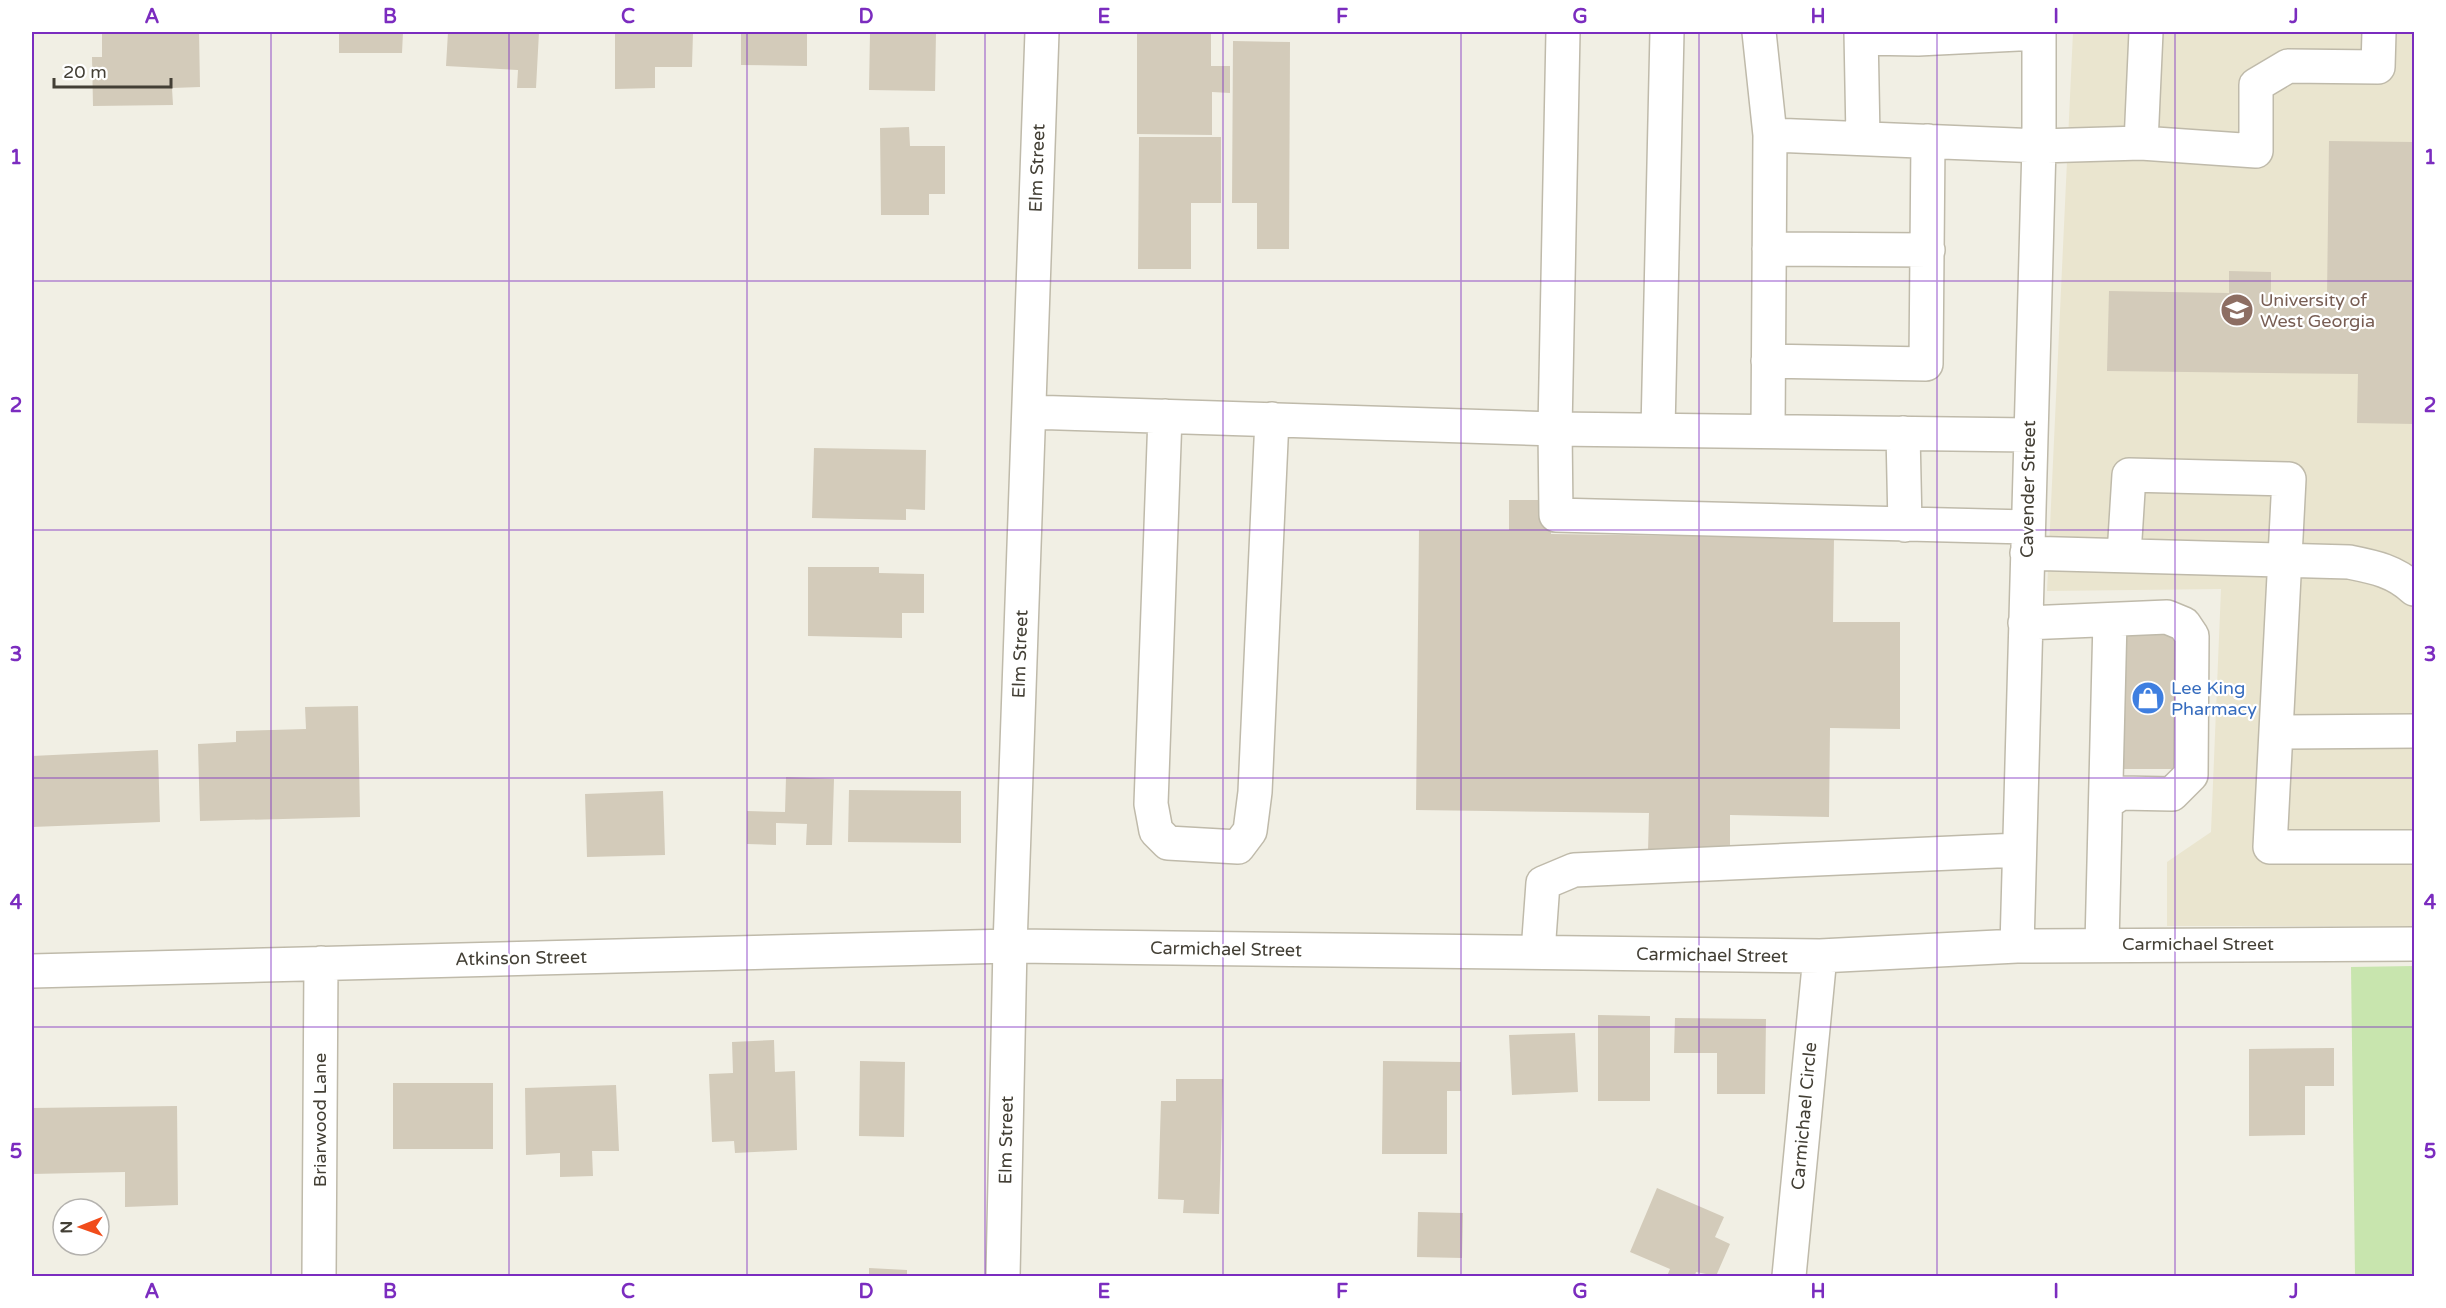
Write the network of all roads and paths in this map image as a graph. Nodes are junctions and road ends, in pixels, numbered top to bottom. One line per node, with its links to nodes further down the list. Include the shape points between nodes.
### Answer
1 (1042, 32): 17 (street, Elm Street)
2 (1563, 32): 20 (street)
3 (1667, 32): 21 (street)
4 (1759, 32): 9 (street)
5 (2039, 32): 8 (street, via 1918,39); 13 (street, Cavender Street)
6 (2146, 32): 12 (street)
7 (2379, 32): 12 (street, via 2378,66 2288,66 2256,86 2256,151)
8 (1861, 35): 10 (street)
9 (1770, 135): 10 (street); 14 (street)
10 (1863, 138): 11 (street)
11 (1928, 141): 13 (street); 15 (street)
12 (2141, 143): 13 (street)
13 (2039, 146): 24 (street, Cavender Street)
14 (1769, 249): 15 (street); 16 (street)
15 (1928, 250): 16 (street, via 1926,364)
16 (1768, 362): 22 (street)
17 (1029, 412): 18 (street); 39 (street, Elm Street)
18 (1166, 416): 19 (street); 19 (street, via 1151,804 1156,831 1168,843 1238,847 1250,831 1255,792)
19 (1272, 419): 20 (street)
20 (1555, 429): 21 (street); 25 (street, via 1556,515)
21 (1658, 430): 22 (street)
22 (1768, 430): 23 (street)
23 (1903, 433): 24 (street); 25 (street)
24 (2029, 435): 26 (street, Cavender Street)
25 (1905, 525): 26 (street)
26 (2027, 540): 27 (street); 31 (street, Cavender Street)
27 (2124, 555): 28 (street); 28 (street, via 2129,474 2289,479)
28 (2284, 560): 29 (street, via 2349,562 2382,568); 33 (street)
29 (2415, 589)
30 (2110, 620): 31 (street); 34 (street); 34 (street, via 2167,617 2184,624 2192,636 2192,774 2172,794 2121,793)
31 (2025, 623): 36 (street, Cavender Street)
32 (2415, 731): 33 (street)
33 (2276, 732): 35 (street, via 2270,847)
34 (2107, 802): 37 (street)
35 (2415, 847)
36 (2019, 850): 40 (street, Cavender Street); 41 (street, via 1574,870 1544,884)
37 (2102, 944): 38 (street, Carmichael Street); 40 (street, Carmichael Street)
38 (2415, 944)
39 (1010, 946): 41 (street, Carmichael Street); 43 (street, Atkinson Street); 46 (street, Elm Street)
40 (2017, 946): 42 (street, Carmichael Street)
41 (1538, 952): 42 (street, Carmichael Street)
42 (1820, 956): 47 (street, Carmichael Circle)
43 (321, 963): 44 (street, Atkinson Street); 45 (street, Briarwood Lane)
44 (32, 971)
45 (320, 1276)
46 (1003, 1276)
47 (1789, 1276)

